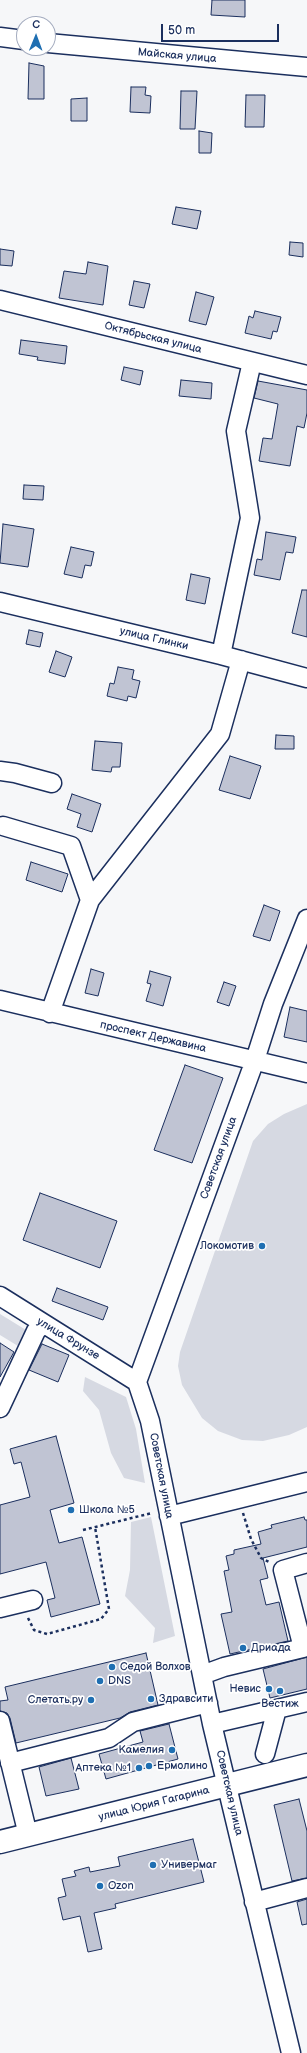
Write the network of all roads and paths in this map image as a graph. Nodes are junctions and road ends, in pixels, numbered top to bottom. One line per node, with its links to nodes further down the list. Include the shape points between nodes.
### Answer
1 (0, 37): 2 (street)
2 (16, 39)
3 (56, 43): 4 (street, Майская улица)
4 (307, 67)
5 (0, 300): 6 (street, Октябрьская улица)
6 (252, 362): 7 (street, Октябрьская улица); 9 (street, via 236,430 250,518)
7 (307, 375)
8 (0, 602): 9 (street, улица Глинки)
9 (222, 655): 10 (street, улица Глинки)
10 (241, 660): 11 (street, улица Глинки); 15 (street, via 220,734)
11 (307, 678)
12 (0, 771): 13 (street)
13 (52, 783)
14 (3, 826): 15 (street, via 71,846)
15 (90, 900): 18 (street)
16 (307, 919): 19 (street, Советская улица, via 273,1004)
17 (0, 1000): 18 (street, проспект Державина)
18 (50, 1013): 19 (street, проспект Державина)
19 (255, 1060): 20 (street, проспект Державина); 23 (street, Советская улица)
20 (307, 1073)
21 (0, 1296): 22 (street, улица Фрунзе)
22 (43, 1324): 23 (street, улица Фрунзе); 24 (street, via 36,1331)
23 (137, 1382): 27 (street, Советская улица, via 150,1421)
24 (0, 1408)
25 (307, 1482): 26 (street)
26 (239, 1498): 27 (street); 31 (path, via 250,1539 261,1558)
27 (161, 1514): 28 (path); 34 (street, Советская улица)
28 (95, 1527): 29 (path); 32 (path, via 109,1609 101,1619 47,1634 34,1630)
29 (82, 1530)
30 (307, 1563): 31 (street)
31 (283, 1570): 34 (street, via 303,1648 224,1667)
32 (27, 1602): 33 (street)
33 (0, 1608)
34 (202, 1675): 36 (street, Советская улица)
35 (307, 1702): 37 (street)
36 (208, 1703): 39 (street, Советская улица); 41 (street, via 133,1722 109,1738)
37 (277, 1709): 39 (street); 40 (street)
38 (0, 1721): 41 (street)
39 (212, 1724): 43 (street, Советская улица)
40 (265, 1754)
41 (10, 1763): 44 (street)
42 (307, 1765): 43 (main road, улица Юрия Гагарина)
43 (226, 1785): 44 (main road, улица Юрия Гагарина); 47 (street, Советская улица)
44 (28, 1835): 45 (main road, улица Юрия Гагарина)
45 (0, 1842)
46 (307, 1888): 47 (street)
47 (254, 1902): 48 (street, Советская улица)
48 (291, 2053)

